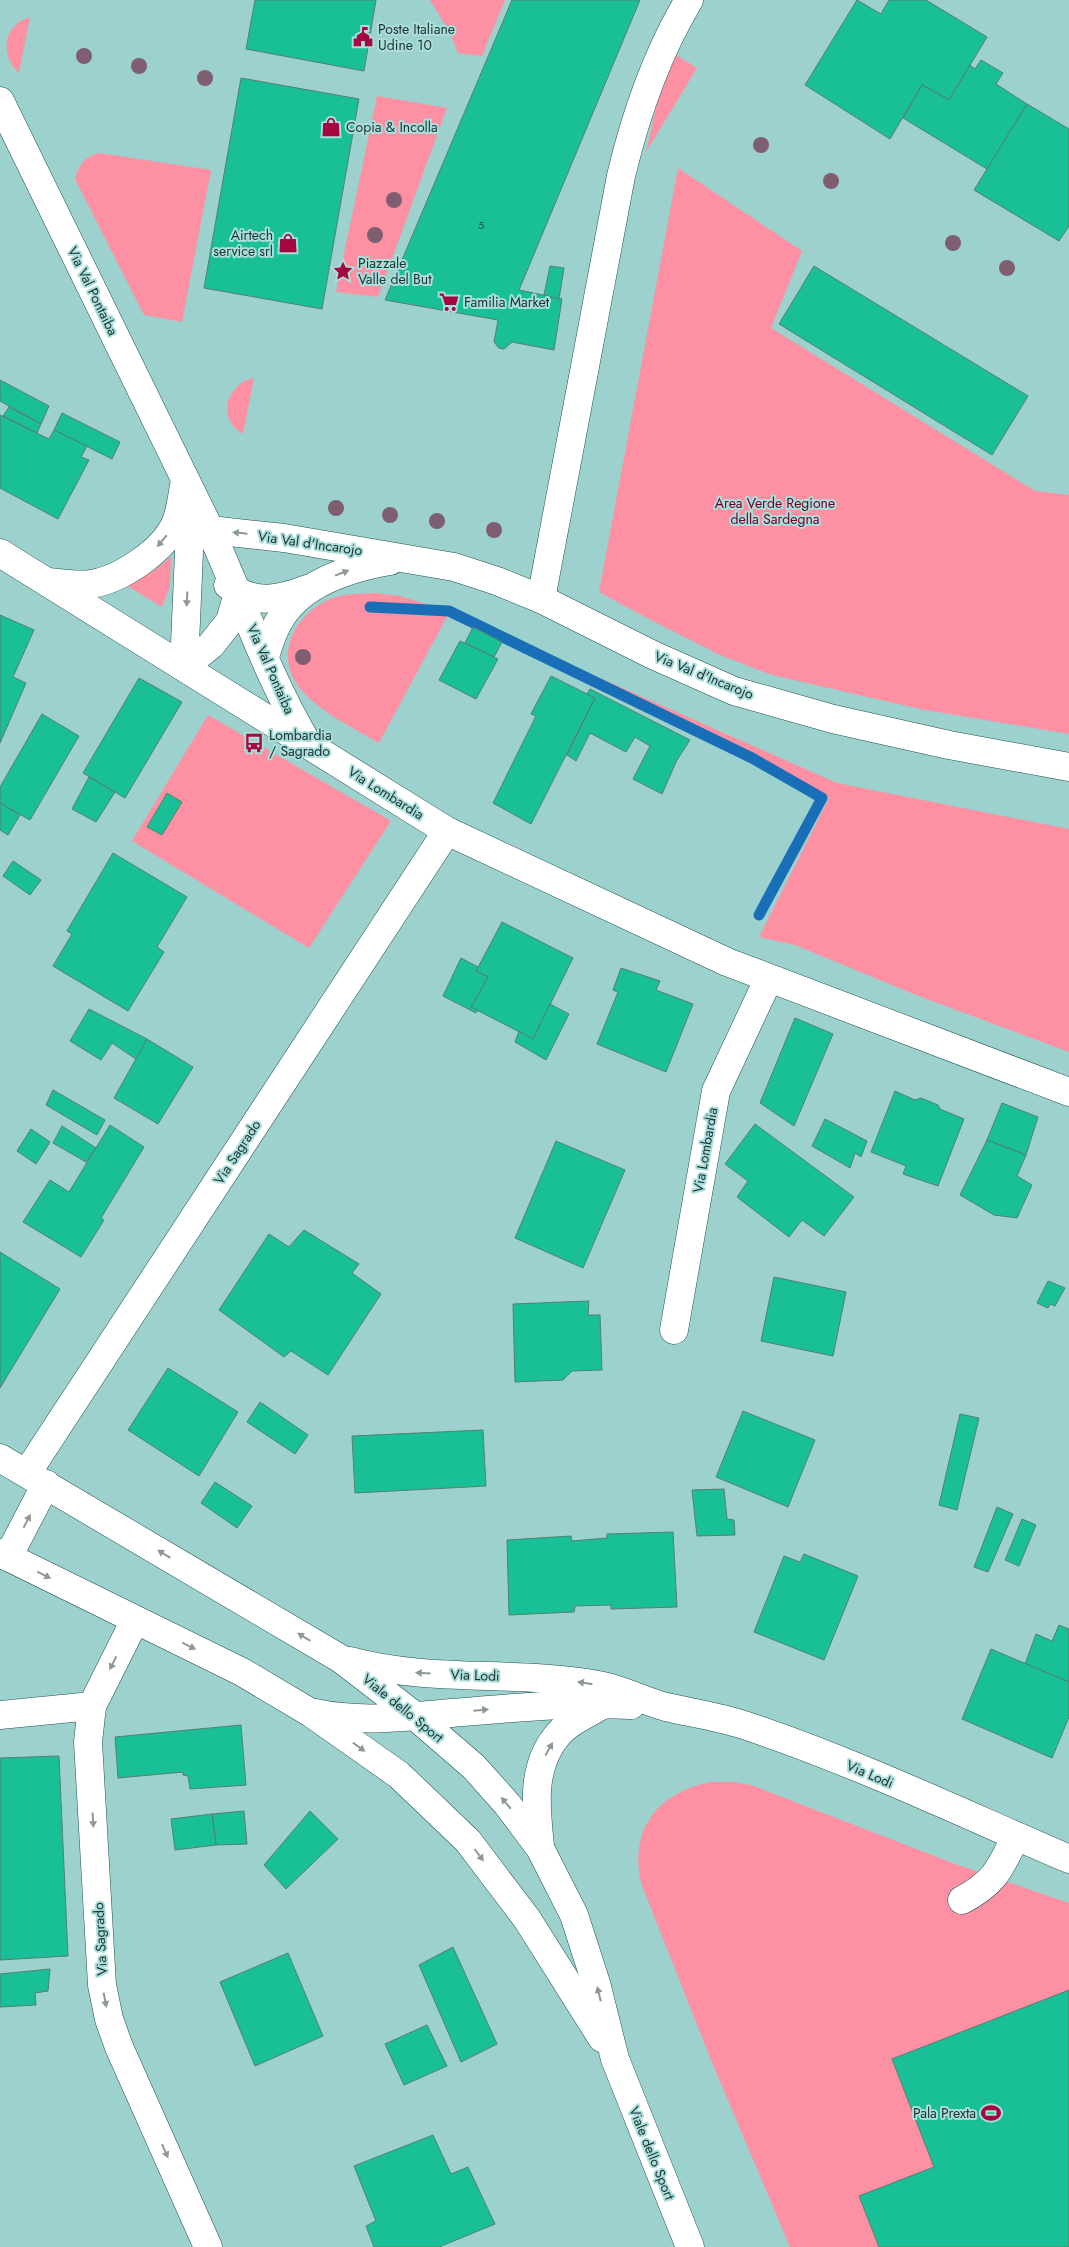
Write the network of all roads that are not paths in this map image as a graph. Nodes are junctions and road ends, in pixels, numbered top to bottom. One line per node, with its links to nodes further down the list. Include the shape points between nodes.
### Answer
1 (689, 0): 10 (street, via 653,69 630,138)
2 (0, 101): 3 (street, Via Val Pontaiba)
3 (185, 481): 4 (street, Via Val Pontaiba); 7 (street, one-way to 7, via 176,523 142,562 91,584)
4 (200, 530): 6 (street, Via Val d'Incarojo, one-way to 4, via 284,538); 9 (street, Via Val Pontaiba); 12 (street, Via Val Pontaiba, one-way to 12)
5 (0, 553): 7 (street, Via Lombardia)
6 (409, 558): 8 (street, Via Val d'Incarojo, one-way to 6, via 339,573 364,565); 10 (street, Via Val d'Incarojo, via 454,567)
7 (47, 582): 12 (street, Via Lombardia)
8 (316, 586): 9 (street, Via Val d'Incarojo, via 283,599); 11 (street, Via Val d'Incarojo, via 293,603 278,622)
9 (238, 593): 11 (street, Via Val Pontaiba); 12 (street, Via Val Pontaiba, via 230,621 211,645)
10 (541, 599): 14 (street, Via Val d'Incarojo, via 734,691 843,721)
11 (264, 656): 13 (street, Via Val Pontaiba, via 284,704)
12 (184, 667): 13 (street, Via Lombardia)
13 (308, 744): 15 (street, Via Lombardia)
14 (1069, 767)
15 (447, 831): 16 (street, Via Lombardia); 20 (street, Via Sagrado)
16 (768, 980): 17 (street, Via Lombardia); 18 (street, Via Lombardia, via 716,1091)
17 (1069, 1092)
18 (674, 1330)
19 (0, 1458): 20 (street)
20 (36, 1479): 21 (street, Viale dello Sport, one-way to 20); 23 (street, Viale dello Sport, one-way to 20)
21 (4, 1555): 22 (street, Viale dello Sport, one-way to 22)
22 (136, 1620): 25 (street, Via Sagrado, one-way to 25); 27 (street, Viale dello Sport, one-way to 27, via 242,1672)
23 (342, 1659): 26 (street, Via Lodi, one-way to 23, via 600,1685 548,1677 407,1672); 29 (street, Viale dello Sport)
24 (606, 1703): 26 (street, Via Lodi); 29 (street, Via Lodi, one-way to 24); 31 (street, one-way to 24, via 537,1780 545,1755 556,1736)
25 (92, 1706): 28 (street); 35 (street, Via Sagrado, one-way to 35, via 88,1742 102,1985 109,2018)
26 (665, 1706): 30 (street, Via Lodi, via 742,1724 849,1765)
27 (311, 1713): 29 (street, Via Lodi, via 357,1719); 34 (street, Viale dello Sport, one-way to 34, via 399,1775 468,1841 527,1919)
28 (0, 1715)
29 (415, 1716): 31 (street, Viale dello Sport, one-way to 29, via 474,1767)
30 (1016, 1836): 32 (street, Via Lodi); 33 (street, via 994,1877 981,1890)
31 (540, 1848): 34 (street, Viale dello Sport, one-way to 31, via 574,1915)
32 (1069, 1859)
33 (962, 1900)
34 (615, 2058): 36 (street, Viale dello Sport)
35 (208, 2247)
36 (690, 2247)

